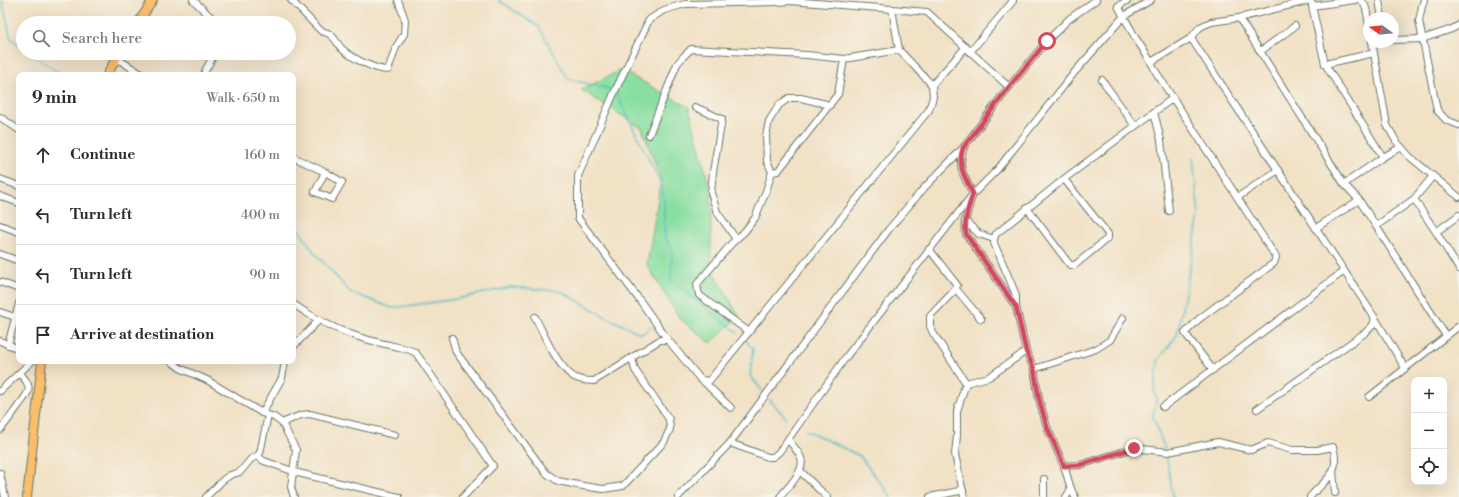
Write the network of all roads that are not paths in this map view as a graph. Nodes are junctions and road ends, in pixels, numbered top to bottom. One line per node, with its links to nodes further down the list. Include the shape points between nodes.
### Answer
1 (153, 0): 19 (main road)
2 (193, 0): 20 (street)
3 (290, 0): 4 (street, via 321,31 334,37 342,49 381,70 388,70 396,47 404,34 405,20)
4 (398, 0)
5 (1013, 0): 29 (street)
6 (1096, 0): 44 (street, via 1069,19 1053,35)
7 (1128, 0): 21 (street, via 1118,6)
8 (1151, 0): 21 (street)
9 (1355, 0): 15 (street)
10 (1360, 0): 17 (street, via 1363,1)
11 (1379, 0): 18 (street)
12 (1424, 0): 26 (street, via 1419,21)
13 (776, 1): 14 (street); 106 (street, via 685,4 664,10 648,20 578,176 578,218)
14 (846, 2): 16 (street)
15 (1312, 2): 22 (street); 38 (street)
16 (892, 9): 29 (street, via 927,12); 30 (street)
17 (1366, 12)
18 (1381, 12)
19 (143, 16)
20 (208, 16)
21 (1124, 16): 37 (street); 66 (street, via 1074,73 997,170)
22 (1239, 18): 25 (street, via 1211,22 1200,27); 31 (street)
23 (1459, 25): 26 (street)
24 (1295, 26): 31 (street)
25 (1191, 38): 37 (street); 58 (street)
26 (1422, 39): 27 (street); 50 (street, via 1437,110 1446,120)
27 (1399, 40)
28 (1373, 48): 32 (street)
29 (968, 49): 43 (street); 44 (street)
30 (899, 50): 33 (street); 43 (street)
31 (1261, 51): 64 (street)
32 (1374, 53): 38 (street); 54 (street, via 1387,125)
33 (844, 59): 46 (street, via 838,94); 53 (street, via 691,49 677,64)
34 (115, 60): 40 (main road)
35 (122, 60): 41 (street)
36 (211, 60): 39 (street)
37 (1151, 62): 45 (street)
38 (1326, 64): 56 (street)
39 (205, 71)
40 (109, 72)
41 (139, 72)
42 (1102, 80): 51 (street)
43 (932, 84): 103 (street, via 933,97 929,110)
44 (1009, 87): 55 (street)
45 (1173, 98): 48 (street); 68 (street)
46 (830, 105): 60 (street, via 778,171); 60 (street, via 801,98 789,98 779,105 769,121 766,136 767,161)
47 (695, 107): 82 (street, via 722,119 711,193 717,212)
48 (1154, 112): 51 (street); 74 (street, via 1161,140)
49 (0, 117): 52 (street)
50 (1459, 125)
51 (1135, 126): 63 (street)
52 (16, 128)
53 (649, 135)
54 (1401, 147): 56 (street); 61 (street)
55 (963, 148): 66 (street, via 960,159 962,170); 133 (street, via 890,228)
56 (1382, 157): 64 (street)
57 (296, 158): 59 (street)
58 (1278, 170): 68 (street); 79 (street)
59 (325, 172): 59 (street, via 342,182 332,199 315,192)
60 (772, 172): 82 (street, via 754,218)
61 (1433, 176): 69 (street); 70 (street)
62 (0, 179): 65 (street)
63 (1064, 179): 73 (street); 73 (street, via 1108,234 1108,238 1075,265 1070,264)
64 (1344, 184): 71 (street)
65 (16, 185)
66 (973, 194): 76 (street); 84 (street)
67 (0, 196): 72 (street)
68 (1238, 197): 119 (street, via 1276,257 1274,263 1199,319 1185,333)
69 (1459, 197)
70 (1414, 199): 78 (street); 81 (street)
71 (1358, 200): 78 (street); 79 (street)
72 (16, 202)
73 (1027, 208): 83 (street, via 996,234)
74 (1169, 211)
75 (1459, 215): 81 (street)
76 (965, 221): 83 (street, via 979,234); 93 (street, via 966,234)
77 (0, 225): 80 (street)
78 (1376, 226): 104 (street)
79 (1316, 228): 88 (street)
80 (16, 231)
81 (1436, 232): 87 (street)
82 (736, 239): 103 (street, via 697,284 699,295)
83 (994, 239): 93 (street, via 1016,296)
84 (929, 249): 91 (street, via 956,285); 132 (street, via 846,356)
85 (0, 254): 86 (street)
86 (16, 260)
87 (1459, 269)
88 (1344, 271): 99 (street); 119 (street)
89 (0, 282): 90 (street)
90 (16, 288)
91 (956, 289): 100 (street); 122 (street, via 930,316 930,326 932,333)
92 (296, 306): 101 (street)
93 (1016, 307): 111 (street)
94 (0, 312): 97 (street)
95 (16, 314): 97 (street)
96 (535, 316): 112 (street, via 560,363 571,375 583,381 594,381)
97 (15, 317): 108 (street)
98 (1123, 318): 118 (street, via 1110,340 1096,349)
99 (1375, 318): 117 (street); 127 (street, via 1373,325 1366,332)
100 (981, 319)
101 (319, 320): 109 (street); 151 (street, via 354,336 416,353 494,466)
102 (1459, 326): 104 (street)
103 (749, 332): 121 (street, via 709,381)
104 (1446, 336): 117 (street)
105 (452, 338): 112 (street, via 456,352 546,473 558,481 603,489 623,486 664,442 670,429 669,419 636,370)
106 (668, 340): 112 (street, via 660,340); 121 (street)
107 (0, 341): 108 (street)
108 (8, 344): 110 (street)
109 (296, 344)
110 (16, 348)
111 (1026, 351): 118 (street); 122 (street, via 989,377)
112 (632, 358)
113 (29, 364): 120 (street)
114 (42, 364): 146 (main road)
115 (174, 364): 128 (street)
116 (284, 364): 128 (street, via 282,378)
117 (1405, 368): 124 (street)
118 (1034, 369): 135 (street, via 1047,427)
119 (1213, 370): 125 (street)
120 (20, 374): 123 (street); 130 (street, via 29,388 27,397)
121 (701, 380): 126 (street)
122 (966, 383): 144 (street, via 957,411 955,454)
123 (0, 391)
124 (1369, 397)
125 (1163, 407)
126 (731, 408)
127 (1257, 409)
128 (265, 414): 129 (street); 134 (street, via 261,449)
129 (282, 424): 131 (street, via 301,415 310,414); 138 (street, via 296,450)
130 (0, 430)
131 (395, 435)
132 (788, 440): 133 (street, via 773,457); 136 (street, via 801,458)
133 (730, 443): 152 (street)
134 (257, 456): 138 (street); 147 (street, via 240,472 223,480)
135 (1064, 466): 137 (street, via 1080,465 1134,448 1168,452 1218,442 1251,450 1268,443 1292,450 1333,447 1336,458); 142 (street)
136 (800, 471): 153 (street); 154 (street)
137 (1333, 471): 143 (street); 159 (street)
138 (293, 472): 141 (street); 148 (street, via 291,487)
139 (0, 473): 145 (street)
140 (1044, 478): 156 (street)
141 (364, 489): 149 (street); 150 (street)
142 (1071, 489): 157 (street); 158 (street)
143 (1334, 493)
144 (964, 494): 155 (street, via 959,491)
145 (6, 497)
146 (27, 497)
147 (206, 497)
148 (294, 497)
149 (364, 497)
150 (399, 497)
151 (463, 497)
152 (678, 497)
153 (780, 497)
154 (827, 497)
155 (930, 497)
156 (1044, 497)
157 (1066, 497)
158 (1075, 497)
159 (1310, 497)

